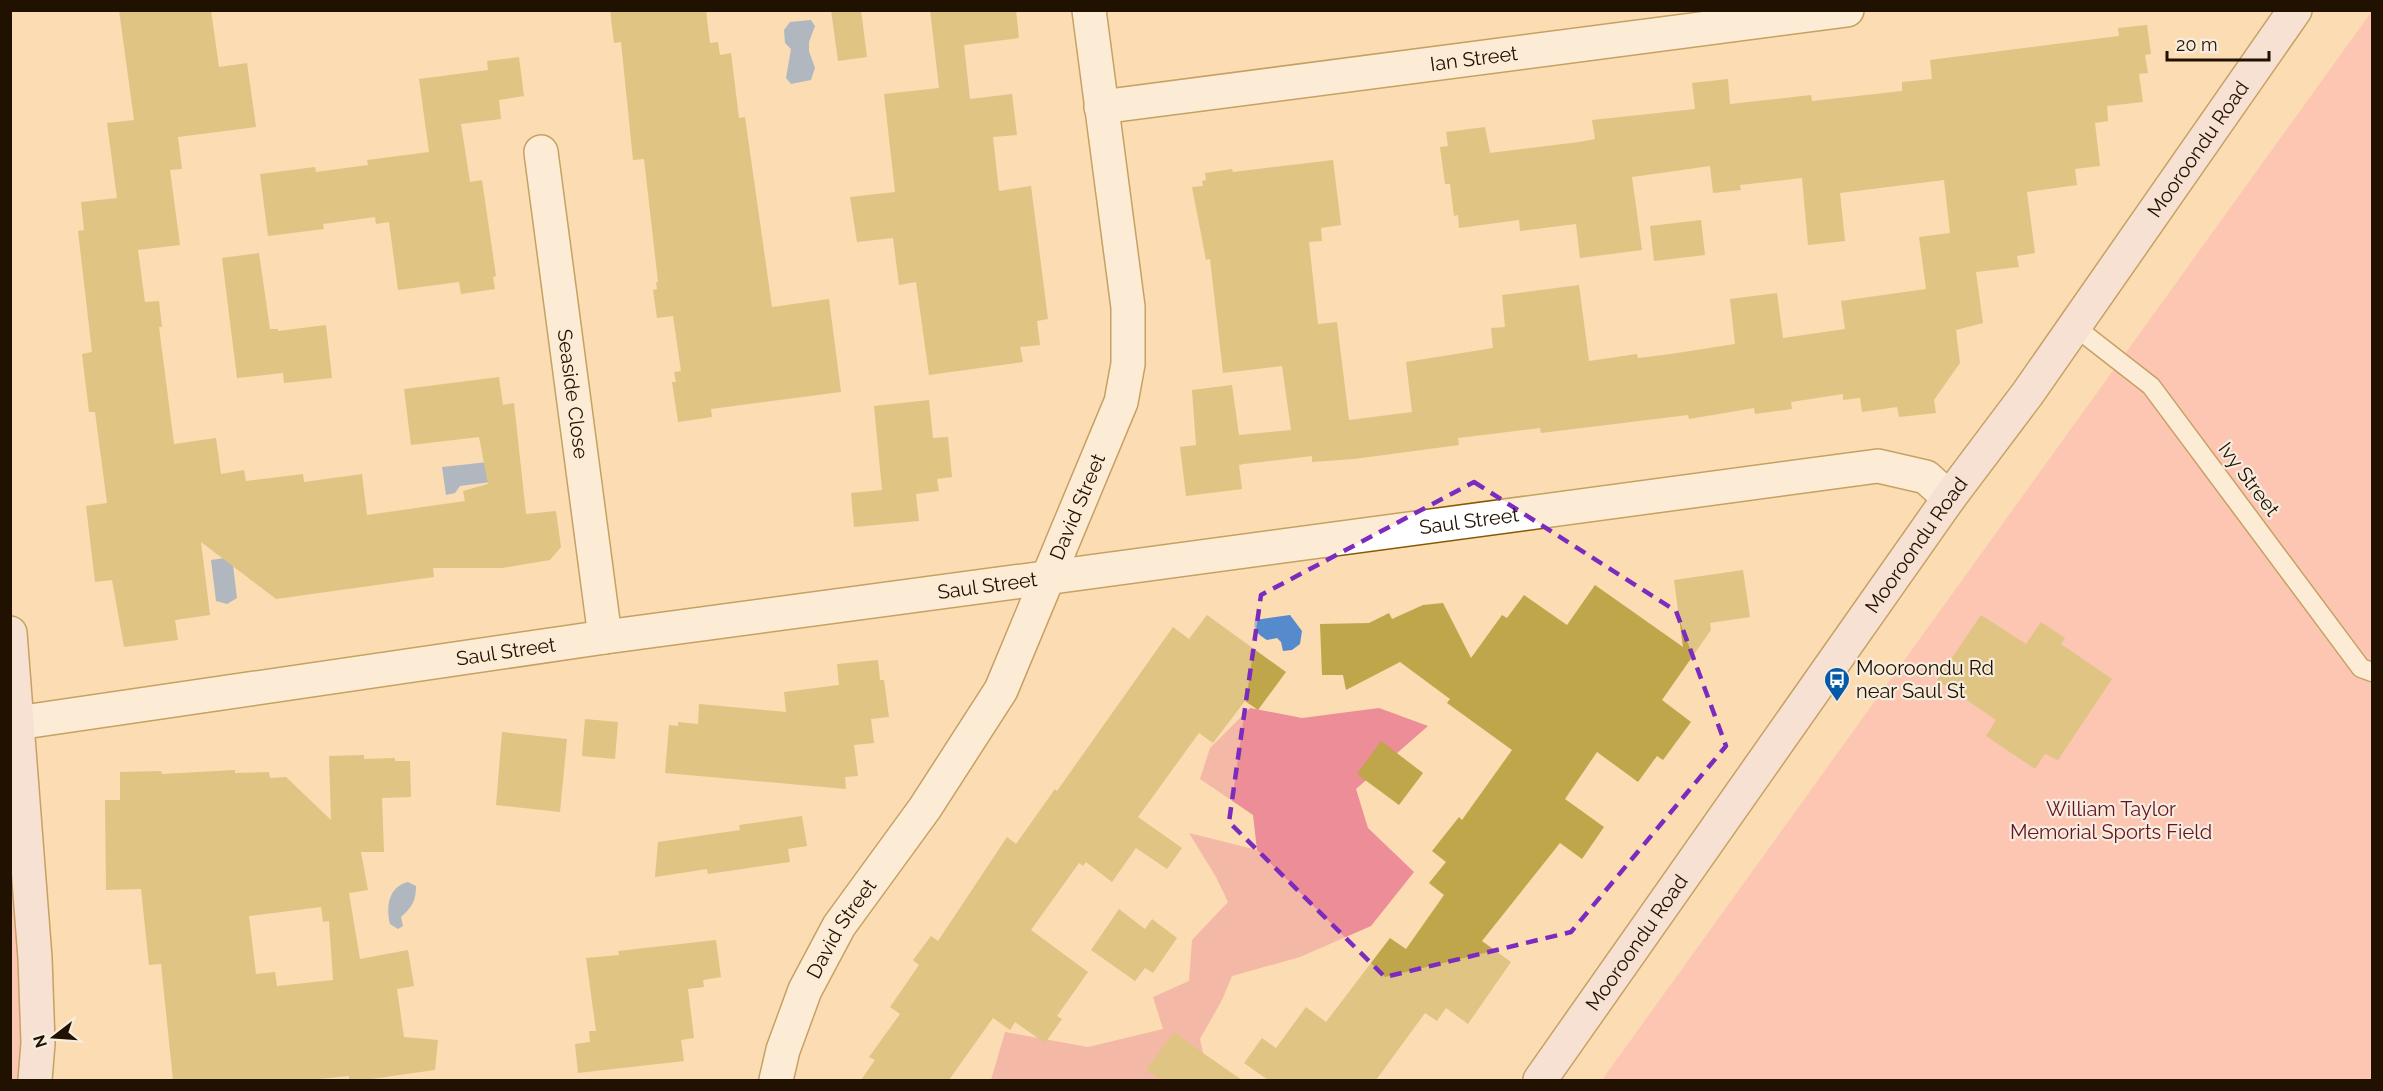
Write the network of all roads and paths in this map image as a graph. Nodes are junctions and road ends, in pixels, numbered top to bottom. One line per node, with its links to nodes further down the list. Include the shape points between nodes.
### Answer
1 (1089, 10): 4 (street, David Street)
2 (1846, 10): 4 (street, Ian Street)
3 (2295, 10): 6 (street, Mooroondu Road)
4 (1101, 107): 8 (street, David Street, via 1128,307 1128,364 1121,402)
5 (541, 152): 10 (street, Seaside Close)
6 (2074, 326): 7 (street, Mooroondu Road); 11 (lane, Ivy Street, via 2151,386 2361,668)
7 (1949, 498): 8 (street, Saul Street, via 1926,477 1878,466); 15 (street, Mooroondu Road)
8 (1050, 578): 10 (street, Saul Street); 14 (street, David Street, via 1001,690 925,808 839,926 805,990 783,1050)
9 (10, 633): 12 (street)
10 (605, 637): 12 (street, Saul Street)
11 (2373, 672)
12 (17, 723): 13 (street, via 35,958)
13 (35, 1080)
14 (777, 1080)
15 (1540, 1080)

